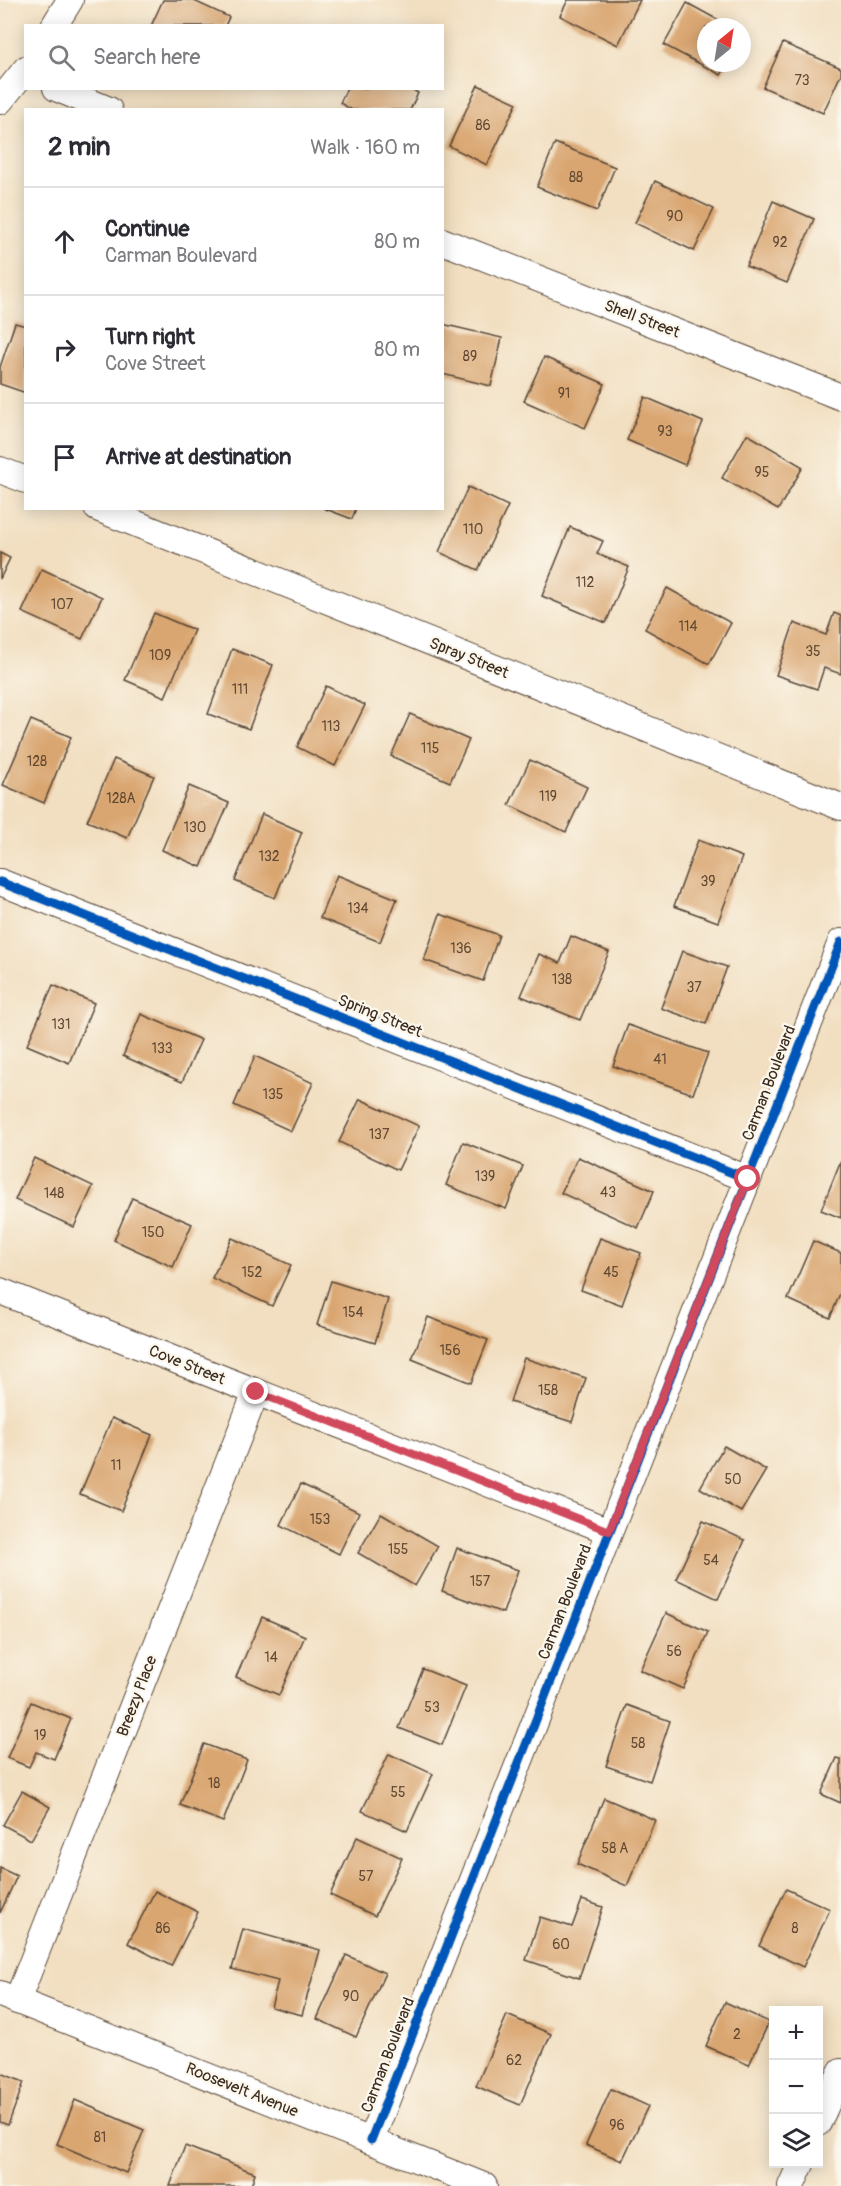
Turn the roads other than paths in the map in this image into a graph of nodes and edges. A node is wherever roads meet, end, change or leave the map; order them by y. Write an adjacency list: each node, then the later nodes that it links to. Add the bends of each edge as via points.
1 (70, 0): 2 (street)
2 (55, 24)
3 (24, 74): 5 (street)
4 (61, 90): 6 (street)
5 (0, 101)
6 (104, 108)
7 (444, 242): 8 (street, Shell Street)
8 (841, 397)
9 (0, 470): 10 (street)
10 (24, 479)
11 (102, 510): 12 (street, Spray Street)
12 (841, 807)
13 (0, 882): 15 (street, Spring Street)
14 (841, 942): 15 (street, Carman Boulevard)
15 (748, 1179): 18 (street, Carman Boulevard)
16 (0, 1291): 17 (street, Cove Street)
17 (256, 1392): 18 (street, Cove Street); 19 (street, Breezy Place)
18 (609, 1531): 22 (street, Carman Boulevard)
19 (9, 1997): 22 (street, Roosevelt Avenue)
20 (841, 2072): 21 (street)
21 (823, 2114)
22 (371, 2140): 24 (street, Roosevelt Avenue)
23 (799, 2168): 25 (street)
24 (484, 2186)
25 (791, 2186)

